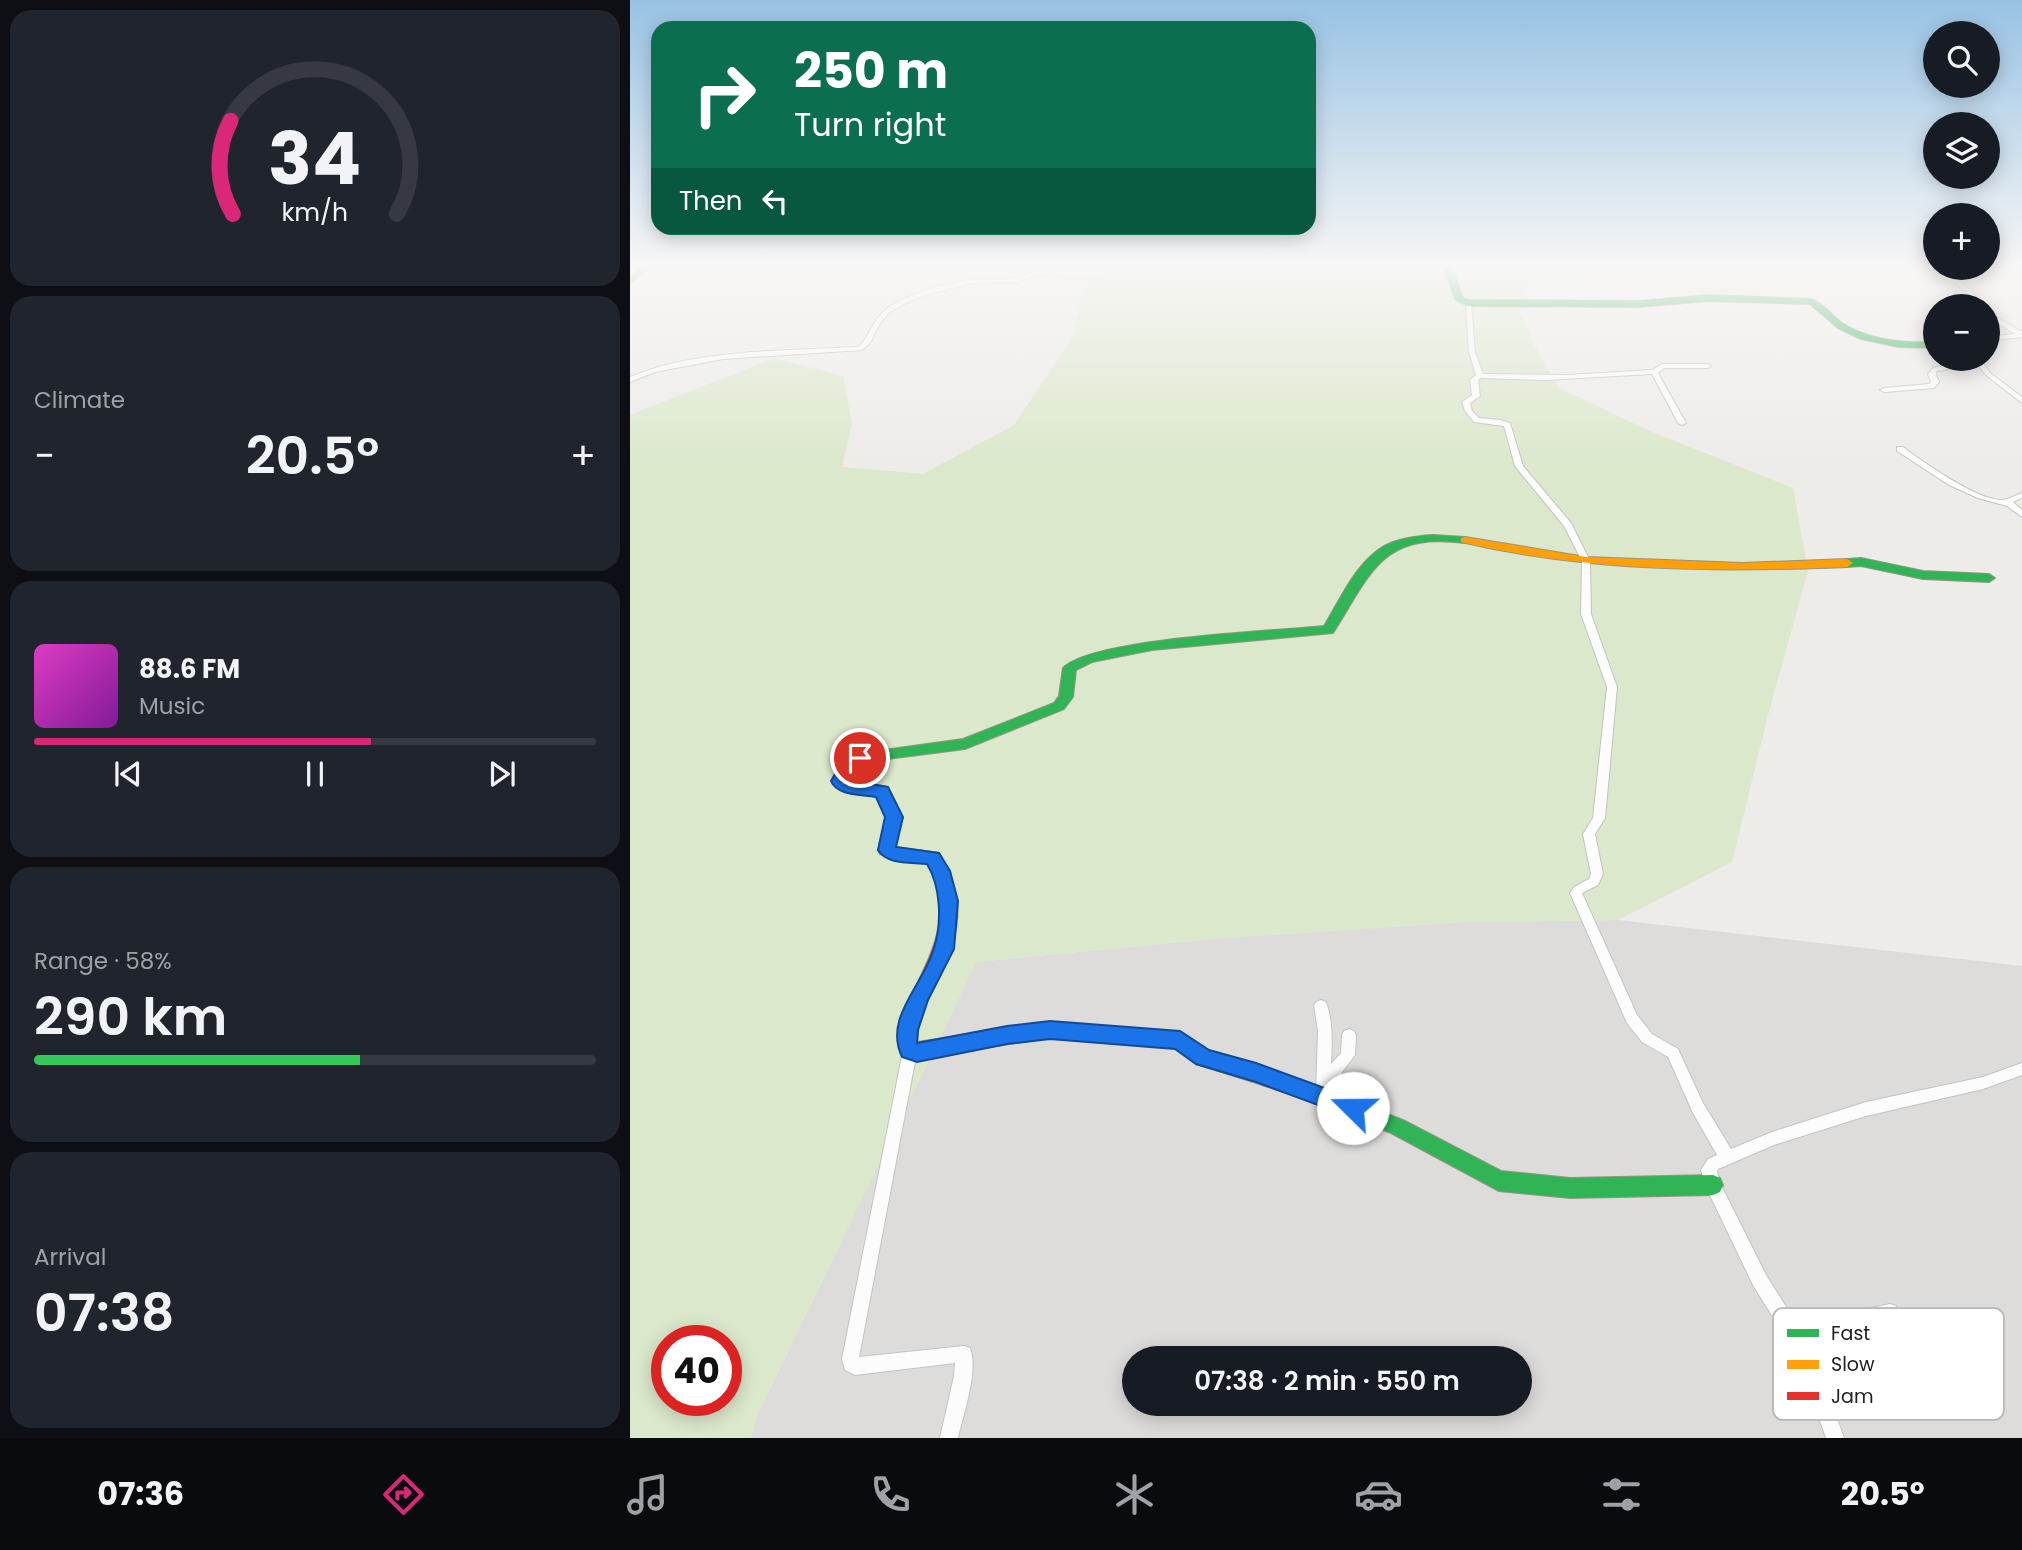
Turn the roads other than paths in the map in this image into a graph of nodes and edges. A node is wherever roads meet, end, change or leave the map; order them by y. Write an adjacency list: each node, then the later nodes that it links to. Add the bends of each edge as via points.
1 (873, 332): 12 (street, via 860,349 723,357 653,370)
2 (1470, 332): 11 (street)
3 (1858, 332): 6 (street, via 1894,346)
4 (2022, 335): 5 (street)
5 (2000, 338)
6 (1923, 345)
7 (1708, 366): 10 (street, via 1662,366)
8 (1934, 371): 13 (street, via 1936,382 1931,386)
9 (1989, 371): 14 (street)
10 (1654, 372): 11 (street, via 1545,378); 15 (street)
11 (1479, 376): 20 (street, via 1474,380 1476,396 1466,402 1470,417 1507,425 1519,466 1568,524)
12 (630, 380)
13 (1884, 390)
14 (2022, 401)
15 (1682, 423)
16 (1900, 449): 18 (street, via 1988,500)
17 (2022, 495): 18 (street)
18 (2008, 504): 19 (street)
19 (2022, 514)
20 (1586, 561): 21 (street, via 1743,567 1861,562 1923,575); 24 (street, via 1460,539 1435,538 1392,546 1381,552 1328,630 1131,649 1078,661 1070,668 1066,697 1059,706 965,744 855,761 839,781 841,785 882,791 894,817 887,850 933,858 949,901 944,949 907,1030); 27 (street, via 1586,614 1612,687 1612,704 1599,818 1589,834 1597,874 1594,882 1576,893 1632,1019 1647,1038 1673,1053)
21 (1990, 578)
22 (1321, 1006): 26 (street)
23 (1349, 1035): 26 (street, via 1348,1055 1335,1069)
24 (910, 1051): 26 (street, via 1050,1030 1180,1040 1210,1060); 31 (street, via 850,1359 855,1366 964,1354)
25 (2022, 1069): 27 (street, via 1983,1083 1866,1109 1772,1139)
26 (1327, 1097): 28 (street, via 1398,1127 1499,1181 1570,1188)
27 (1728, 1159): 28 (street, via 1709,1170)
28 (1713, 1185): 29 (street)
29 (1777, 1308)
30 (1829, 1420): 32 (street)
31 (949, 1438)
32 (1835, 1438)

